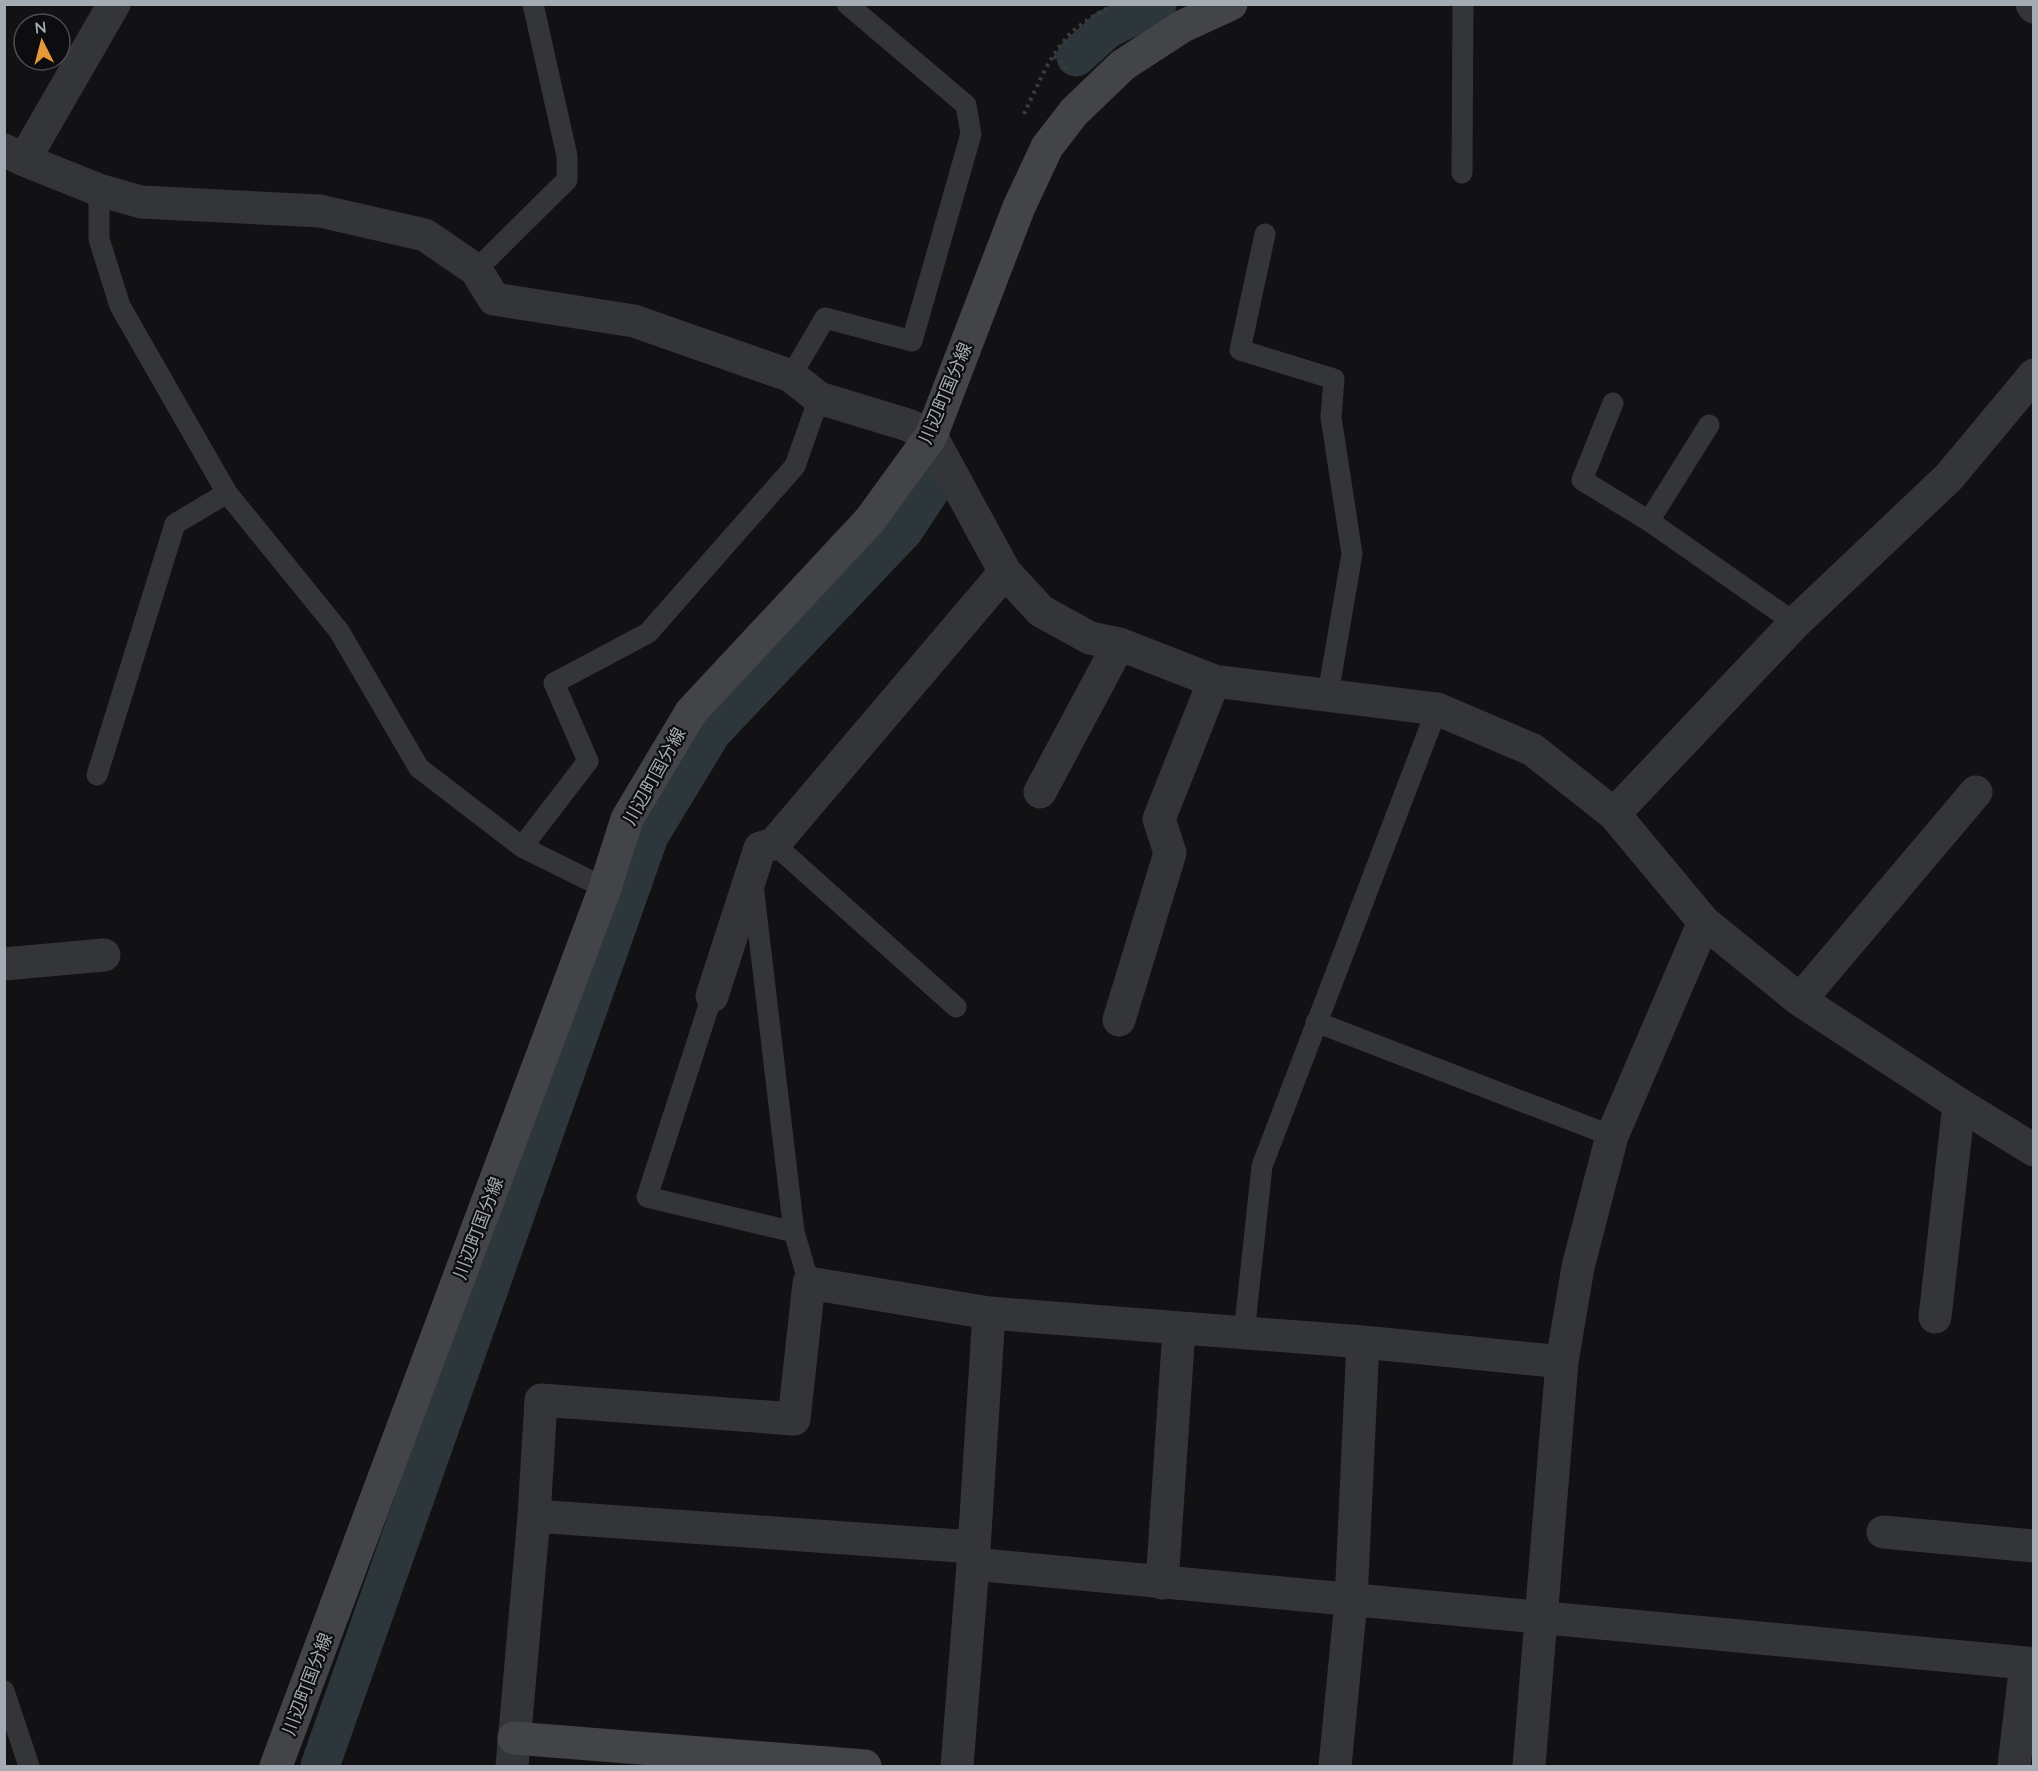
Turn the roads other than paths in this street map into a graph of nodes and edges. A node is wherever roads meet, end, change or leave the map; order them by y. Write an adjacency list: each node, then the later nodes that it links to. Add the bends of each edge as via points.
1 (114, 4): 6 (street)
2 (533, 4): 10 (lane, via 567,156 567,180)
3 (847, 4): 12 (lane, via 966,105 971,134 912,340 825,318)
4 (1231, 4): 16 (street, 川辺町国分線, via 1183,26 1123,65 1074,112 1047,147 1019,207)
5 (1463, 4): 7 (lane)
6 (14, 155): 8 (street)
7 (1462, 173)
8 (99, 190): 10 (street, via 141,202 320,210 425,235); 17 (lane, via 99,239 120,306)
9 (1265, 234): 23 (lane, via 1240,350 1334,380 1331,417 1352,554)
10 (476, 270): 12 (street, via 494,299 633,321)
11 (2034, 375): 20 (street, via 1949,477)
12 (791, 376): 13 (street)
13 (819, 398): 16 (street, via 908,425); 30 (lane, via 795,466 648,633 554,683 588,761)
14 (1613, 403): 18 (lane, via 1582,480)
15 (1709, 425): 18 (lane)
16 (931, 436): 19 (street); 32 (street, 川辺町国分線, via 870,520 691,712 627,819)
17 (227, 493): 25 (lane, via 175,524); 30 (lane, via 339,631 419,768)
18 (1649, 521): 20 (lane)
19 (1005, 572): 21 (street, via 1041,611 1090,638); 29 (street)
20 (1795, 623): 28 (street)
21 (1119, 644): 22 (street); 26 (street)
22 (1214, 681): 23 (street); 39 (street, via 1159,819 1170,853)
23 (1328, 694): 24 (street)
24 (1437, 709): 28 (street, via 1533,750); 40 (lane)
25 (97, 775)
26 (1040, 792)
27 (1976, 792): 37 (street)
28 (1614, 814): 33 (street)
29 (774, 844): 31 (street, via 760,848); 38 (lane)
30 (522, 848): 32 (lane)
31 (752, 873): 36 (street); 44 (lane)
32 (605, 888): 62 (street, 川辺町国分線)
33 (1704, 922): 37 (street); 42 (street)
34 (104, 955): 35 (street)
35 (4, 964)
36 (712, 996): 44 (lane, via 647,1197)
37 (1800, 1000): 41 (street)
38 (956, 1007)
39 (1119, 1020)
40 (1316, 1022): 42 (lane); 49 (lane, via 1262,1166)
41 (1959, 1104): 43 (street); 47 (street)
42 (1612, 1136): 51 (street, via 1578,1267)
43 (2034, 1150)
44 (794, 1232): 45 (lane)
45 (809, 1283): 46 (street); 52 (street, via 794,1419 541,1400)
46 (989, 1313): 48 (street); 55 (street)
47 (1935, 1317)
48 (1179, 1329): 49 (street); 56 (street)
49 (1244, 1334): 50 (street)
50 (1363, 1342): 51 (street); 57 (street)
51 (1562, 1362): 58 (street)
52 (534, 1516): 55 (street); 60 (street)
53 (1883, 1532): 54 (street)
54 (2034, 1546)
55 (973, 1555): 56 (street); 64 (street)
56 (1162, 1582): 57 (street)
57 (1351, 1601): 58 (street); 65 (street)
58 (1542, 1619): 66 (street); 67 (street, via 2026,1663)
59 (4, 1691): 61 (lane)
60 (513, 1752): 63 (street)
61 (28, 1767)
62 (276, 1767)
63 (865, 1767)
64 (957, 1767)
65 (1335, 1767)
66 (1529, 1767)
67 (2014, 1767)

